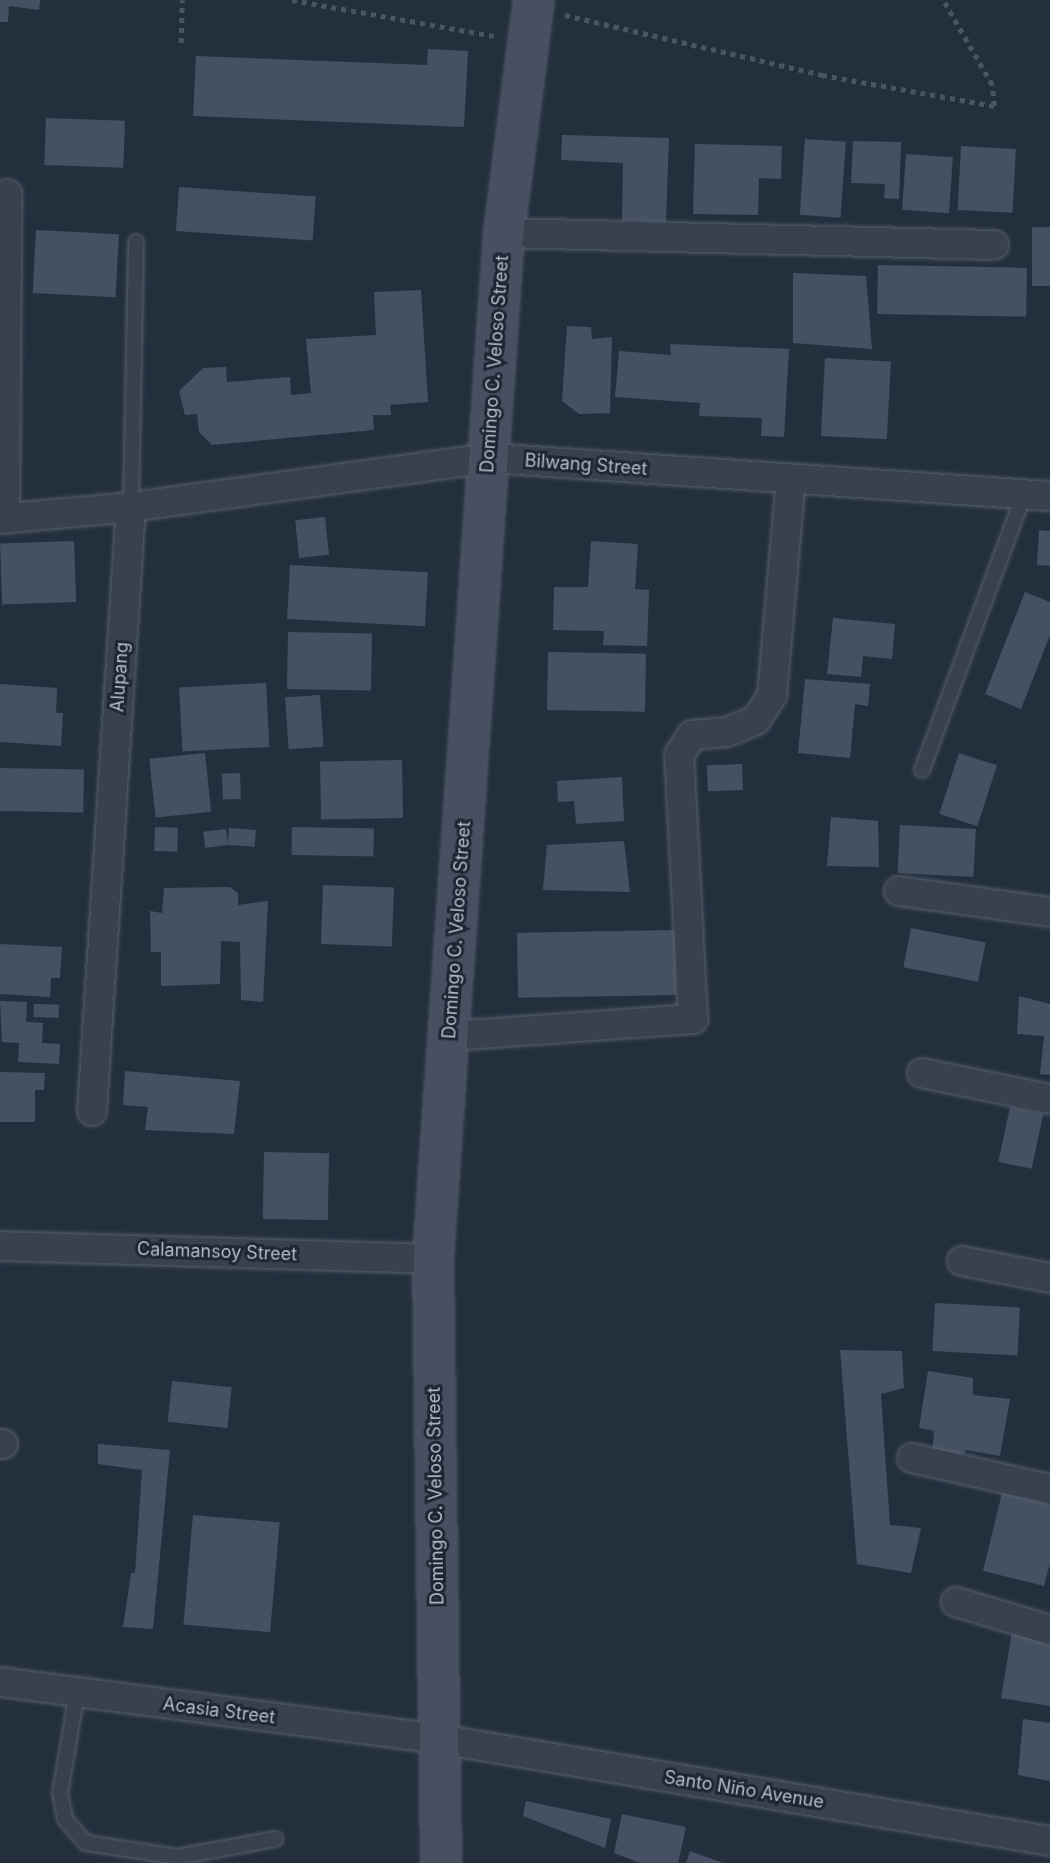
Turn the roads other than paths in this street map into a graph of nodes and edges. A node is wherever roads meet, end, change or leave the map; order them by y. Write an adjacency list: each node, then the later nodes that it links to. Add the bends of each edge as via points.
1 (533, 17): 3 (main road, Domingo C. Veloso Street)
2 (7, 194): 10 (street)
3 (504, 233): 5 (street); 6 (main road, Domingo C. Veloso Street)
4 (136, 242): 9 (lane, Alupang)
5 (994, 246)
6 (489, 458): 7 (street, Bilwang Street); 9 (street, Bilwang Street); 14 (main road, Domingo C. Veloso Street)
7 (791, 479): 8 (street, Bilwang Street); 14 (street, via 772,695 756,720 727,732 692,735 679,755 693,1019)
8 (1037, 495): 11 (lane)
9 (131, 508): 10 (street, Bilwang Street); 17 (street, Alupang)
10 (2, 519)
11 (922, 770)
12 (899, 891): 13 (street)
13 (1050, 912)
14 (450, 1036): 19 (main road, Domingo C. Veloso Street)
15 (922, 1073): 16 (street)
16 (1050, 1100)
17 (92, 1111)
18 (0, 1246): 19 (street, Calamansoy Street)
19 (433, 1259): 28 (main road, Domingo C. Veloso Street)
20 (962, 1261): 21 (street)
21 (1050, 1278)
22 (912, 1458): 23 (street)
23 (1050, 1489)
24 (956, 1602): 25 (street)
25 (1050, 1630)
26 (0, 1682): 27 (street, Acasia Street)
27 (77, 1693): 28 (street, Acasia Street); 29 (lane, via 60,1793 65,1819 86,1843 177,1857)
28 (439, 1739): 30 (street, Santo Niño Avenue); 31 (main road, Domingo C. Veloso Street)
29 (275, 1839)
30 (1050, 1841)
31 (442, 1863)

